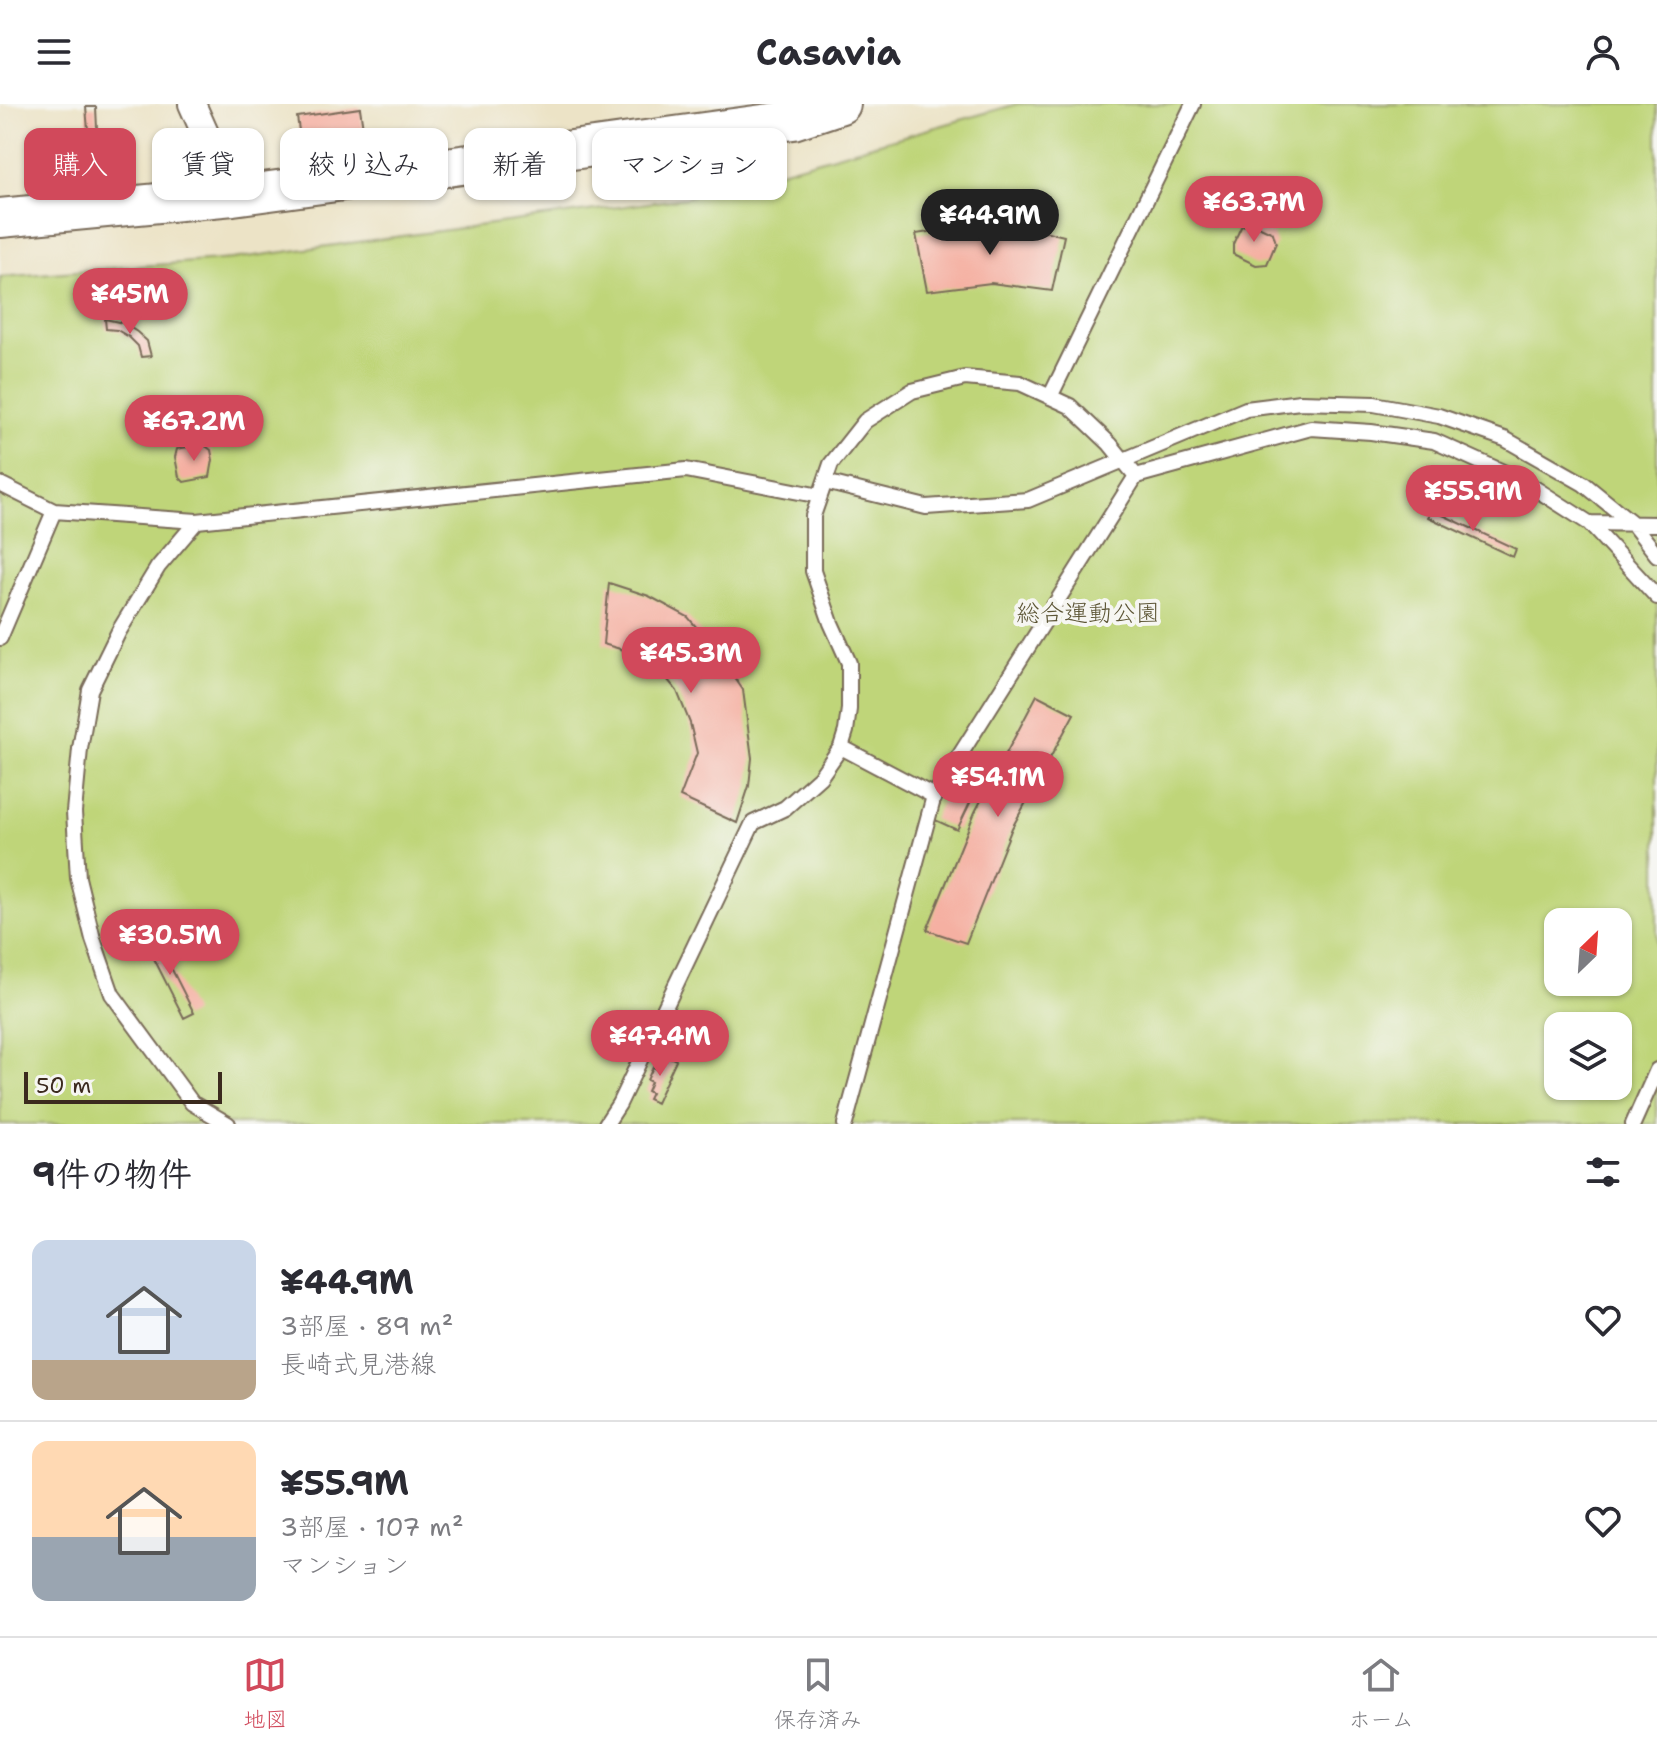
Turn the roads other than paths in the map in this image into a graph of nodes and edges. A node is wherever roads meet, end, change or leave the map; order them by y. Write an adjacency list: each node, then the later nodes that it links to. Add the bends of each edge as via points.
1 (192, 104): 4 (street)
2 (841, 104): 5 (main road, via 793,120)
3 (1193, 104): 8 (lane)
4 (203, 128)
5 (264, 192)
6 (191, 200): 7 (main road)
7 (0, 218)
8 (1050, 397): 9 (lane, via 1070,406); 12 (lane, via 1020,383 965,378 912,391 865,421 831,464)
9 (1124, 460): 10 (lane); 12 (lane, via 1028,500 926,507); 16 (lane, via 1246,409 1300,402 1374,404 1439,416 1505,439 1584,484)
10 (1136, 476): 15 (lane, via 1311,428 1371,432 1434,441 1525,482); 22 (lane)
11 (0, 484): 13 (lane)
12 (823, 489): 14 (lane, via 686,470); 21 (lane, via 813,516 813,571 849,663 849,709)
13 (54, 511): 14 (lane); 20 (lane)
14 (197, 521): 24 (lane, via 158,567 90,690 74,812 78,878 112,994 192,1103)
15 (1589, 523): 16 (lane); 19 (lane)
16 (1632, 523): 17 (lane); 18 (lane)
17 (1657, 524)
18 (1657, 555)
19 (1657, 597)
20 (0, 638)
21 (841, 747): 22 (lane); 25 (lane, via 820,777 785,808 753,823)
22 (934, 796): 26 (lane)
23 (1657, 1070): 27 (lane)
24 (228, 1124)
25 (606, 1124)
26 (845, 1124)
27 (1633, 1124)

